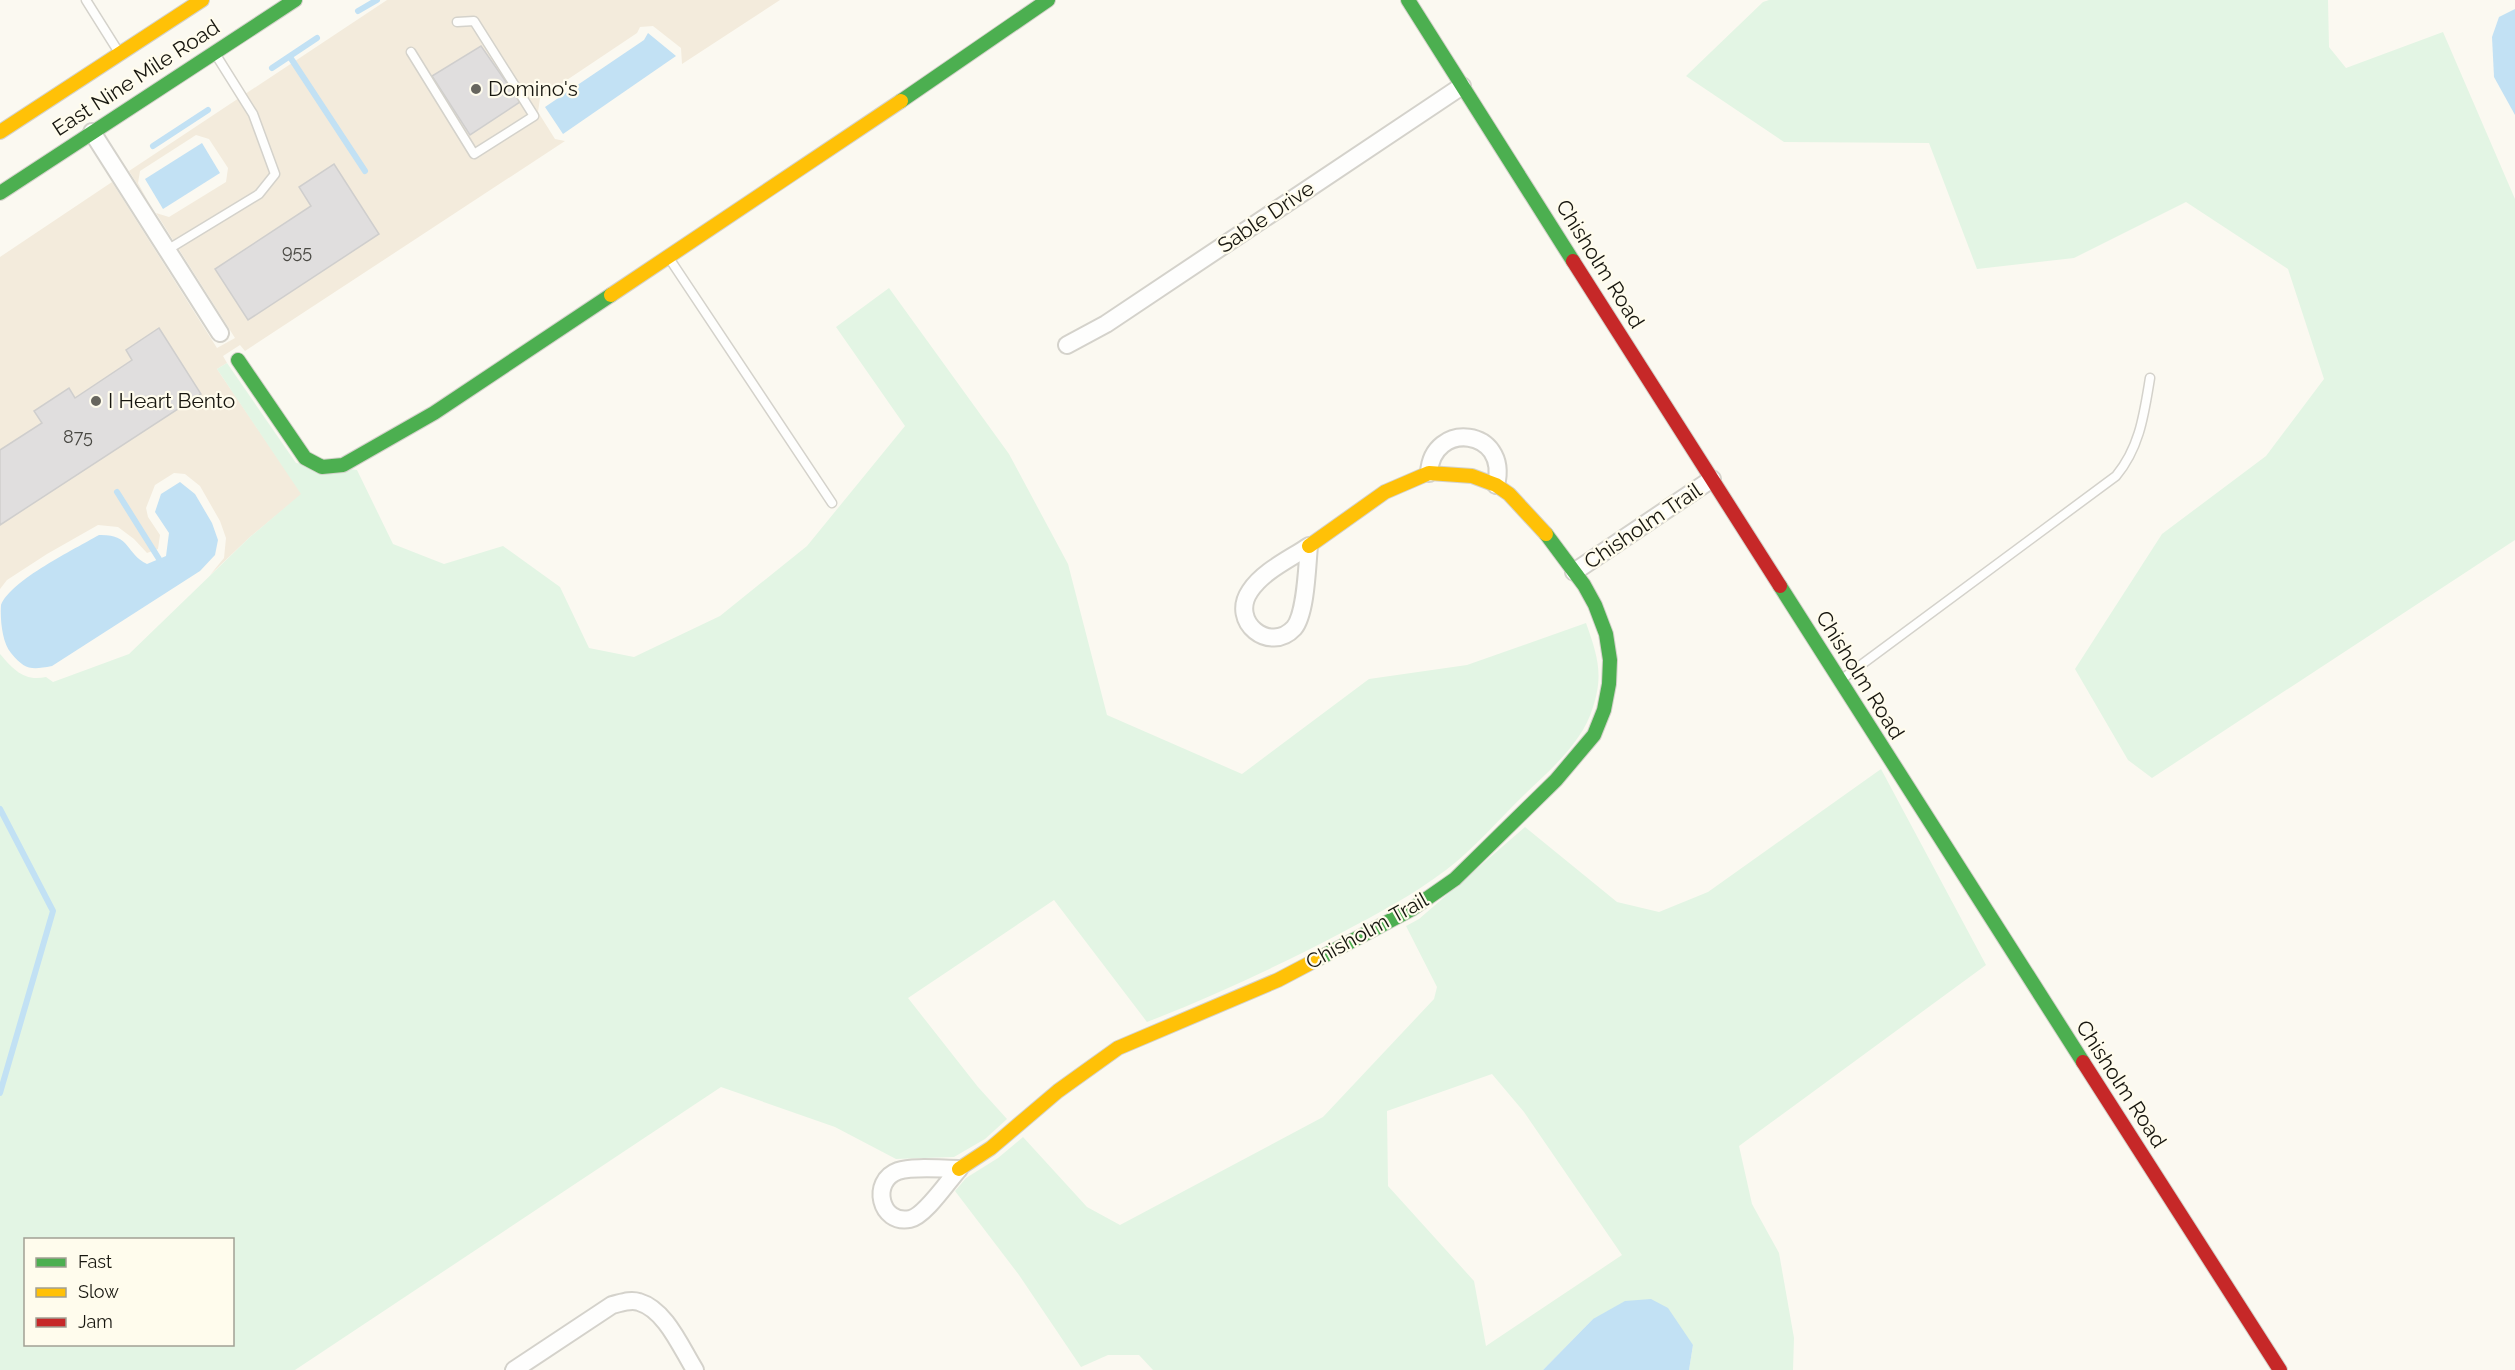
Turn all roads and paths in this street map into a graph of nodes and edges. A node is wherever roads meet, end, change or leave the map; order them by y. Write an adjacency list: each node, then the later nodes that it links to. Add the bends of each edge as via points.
1 (86, 0): 9 (lane)
2 (202, 0): 9 (street, East Nine Mile Road)
3 (295, 0): 7 (street, East Nine Mile Road)
4 (1048, 0): 15 (street)
5 (1408, 0): 10 (street, Chisholm Road)
6 (457, 22): 8 (lane, via 474,21 534,116 474,154)
7 (214, 52): 12 (street, East Nine Mile Road); 14 (lane, via 253,114 275,174 259,194)
8 (411, 52)
9 (120, 54): 11 (street, East Nine Mile Road)
10 (1462, 86): 17 (street, Sable Drive, via 1106,324); 21 (street, Chisholm Road)
11 (0, 132)
12 (92, 132): 13 (street, East Nine Mile Road); 14 (street)
13 (0, 193)
14 (167, 250): 16 (street)
15 (669, 257): 18 (street, via 434,414 343,465 321,467 305,458); 23 (lane)
16 (220, 333)
17 (1067, 345)
18 (238, 360)
19 (2150, 378): 26 (lane, via 2141,428 2129,461 2116,476)
20 (1430, 473): 22 (street, Chisholm Trail, via 1472,476); 22 (street, via 1433,457 1441,446 1466,437 1490,448 1497,460); 24 (street, Chisholm Trail, via 1385,492)
21 (1712, 479): 25 (street, Chisholm Trail); 26 (street, Chisholm Road)
22 (1496, 484): 25 (street, Chisholm Trail, via 1537,523)
23 (832, 503)
24 (1309, 546): 24 (street, Chisholm Trail, via 1268,573 1251,590 1244,603 1244,615 1258,633 1271,638 1283,635 1300,618)
25 (1574, 572): 27 (street, Chisholm Trail, via 1595,605 1606,634 1610,660 1604,710 1594,735 1556,780 1455,879 1412,909 1278,980 1118,1048)
26 (1839, 681): 30 (street, Chisholm Road)
27 (959, 1169)
28 (514, 1370): 29 (street, via 612,1305 628,1300 658,1313)
29 (694, 1370)
30 (2280, 1370)

